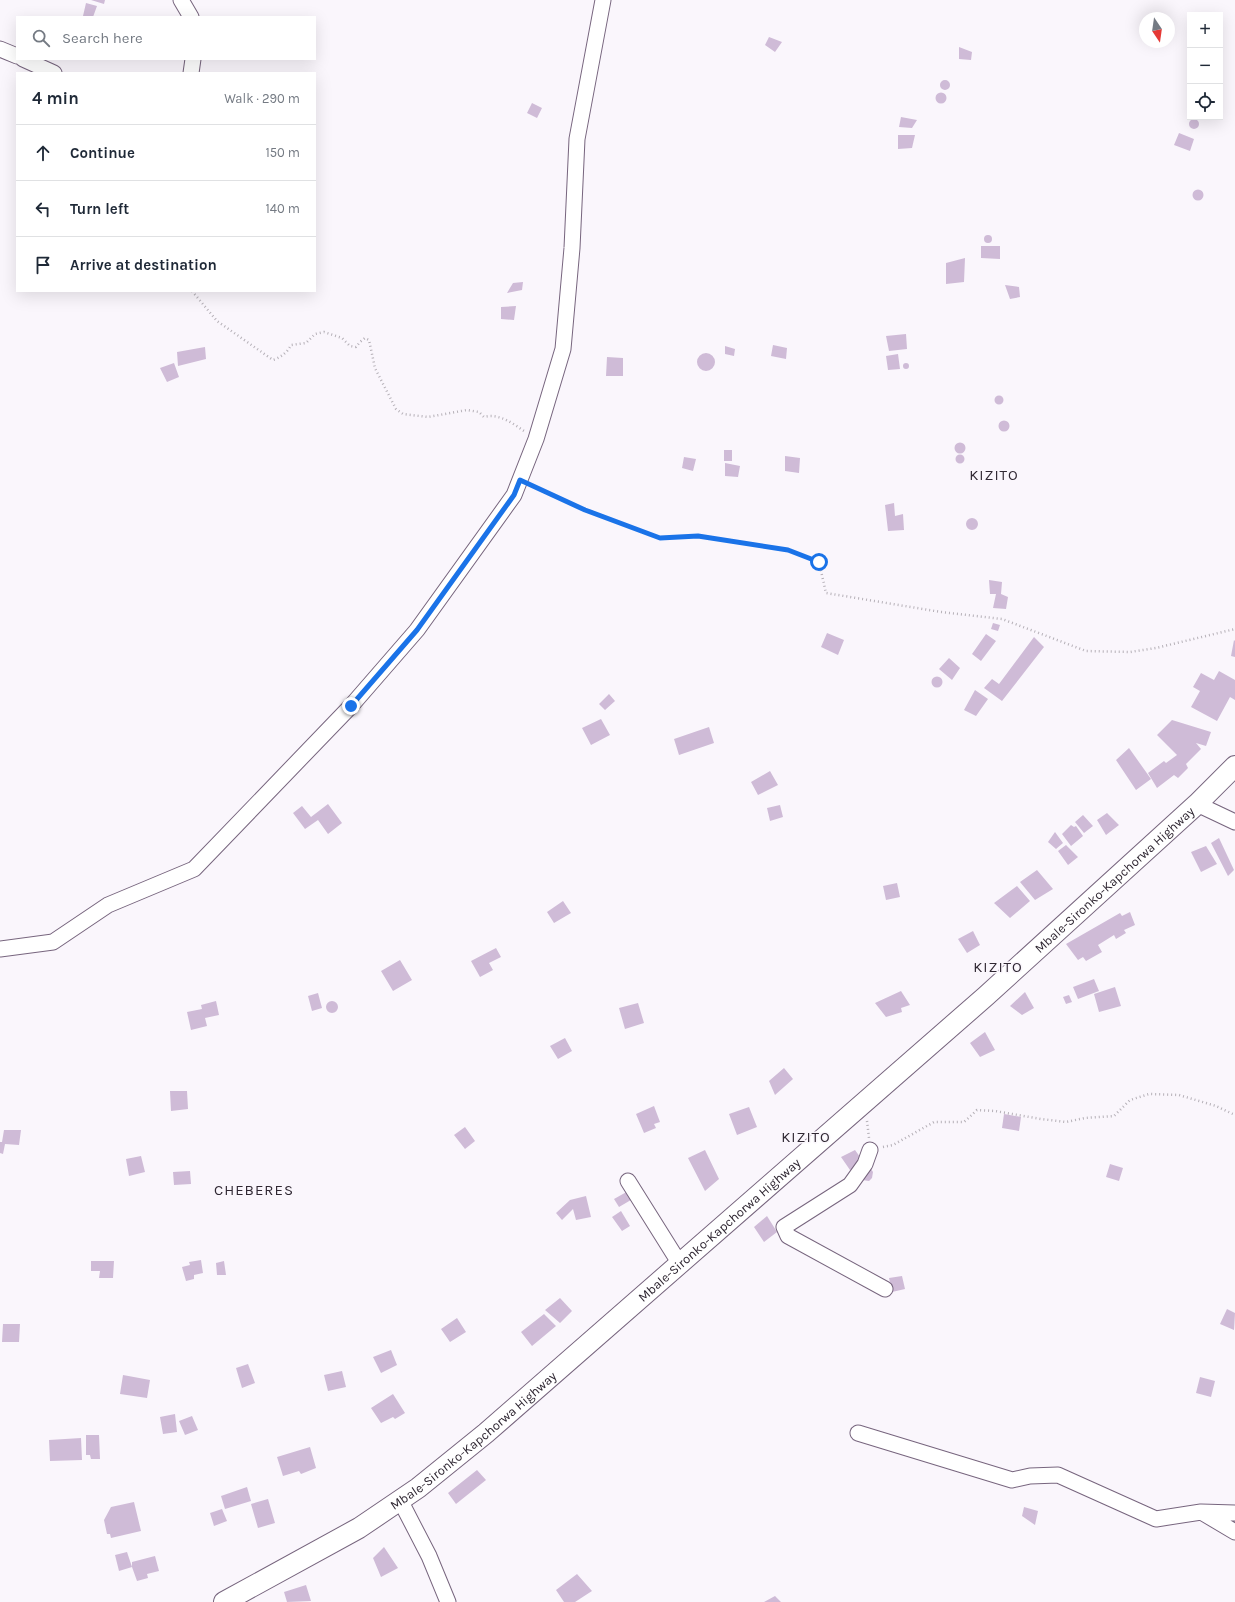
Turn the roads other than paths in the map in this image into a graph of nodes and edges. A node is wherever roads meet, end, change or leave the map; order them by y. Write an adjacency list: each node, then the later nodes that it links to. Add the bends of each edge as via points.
1 (181, 0): 3 (street)
2 (604, 0): 13 (street, via 577,139 572,248 563,349 536,440 514,495 417,630 351,706 194,869 108,905 54,942)
3 (190, 16)
4 (0, 49): 5 (street)
5 (16, 56)
6 (25, 60): 8 (street)
7 (193, 60): 9 (street)
8 (52, 72)
9 (191, 72)
10 (1235, 766): 11 (main road, Mbale-Sironko-Kapchorwa Highway)
11 (1197, 804): 12 (street); 16 (main road, Mbale-Sironko-Kapchorwa Highway, via 986,996)
12 (1235, 822)
13 (0, 949)
14 (870, 1150): 17 (street, via 865,1164 850,1185 784,1227 788,1236)
15 (628, 1181): 16 (street)
16 (680, 1264): 19 (main road, Mbale-Sironko-Kapchorwa Highway, via 486,1433)
17 (885, 1289)
18 (858, 1433): 20 (street, via 1012,1480 1030,1476 1058,1475 1156,1518)
19 (400, 1500): 23 (main road, Mbale-Sironko-Kapchorwa Highway, via 359,1528); 24 (street, via 429,1556)
20 (1201, 1512): 21 (street); 22 (street)
21 (1235, 1513)
22 (1235, 1532)
23 (224, 1602)
24 (448, 1602)

